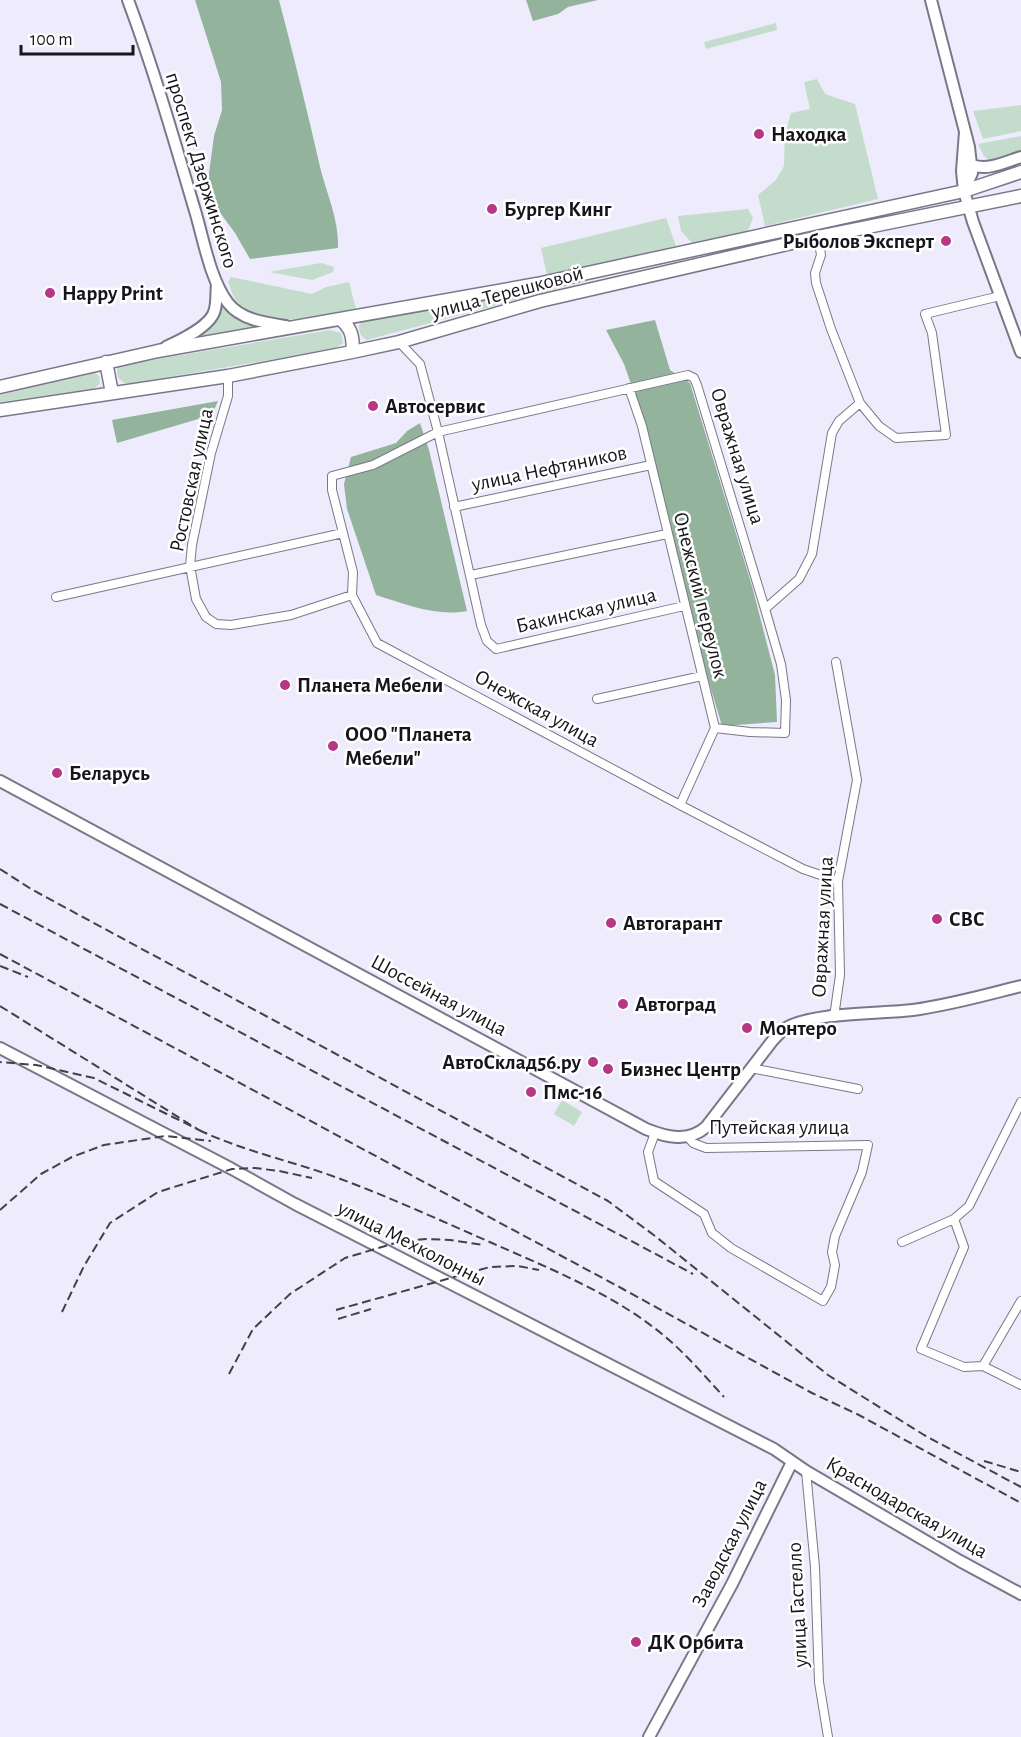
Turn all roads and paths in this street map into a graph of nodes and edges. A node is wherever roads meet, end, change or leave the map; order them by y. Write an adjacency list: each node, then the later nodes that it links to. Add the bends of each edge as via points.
1 (128, 0): 11 (street, проспект Дзержинского)
2 (931, 0): 3 (street)
3 (965, 132): 5 (street); 7 (street)
4 (1021, 157): 5 (street, via 988,167)
5 (972, 165): 7 (street)
6 (1021, 172): 7 (main road, улица Терешковой)
7 (964, 191): 9 (street); 13 (main road, улица Терешковой, via 537,284)
8 (1021, 196): 9 (main road, улица Терешковой)
9 (968, 206): 10 (main road, улица Терешковой); 12 (street)
10 (818, 237): 15 (main road, улица Терешковой, via 540,301); 24 (street, via 821,255 816,284)
11 (217, 284): 14 (street, via 229,305 243,314 260,322); 16 (street, via 215,312 203,326)
12 (1000, 296): 18 (street); 24 (street, via 925,314 932,333 946,435 896,438 879,426)
13 (341, 320): 14 (main road, улица Терешковой); 17 (main road, via 352,334)
14 (292, 327): 16 (main road, улица Терешковой)
15 (399, 342): 17 (main road, улица Терешковой); 26 (street, via 420,364)
16 (158, 351): 19 (main road, улица Терешковой)
17 (352, 352): 20 (main road, улица Терешковой)
18 (1021, 352)
19 (105, 362): 21 (main road, улица Терешковой); 23 (main road)
20 (228, 376): 23 (main road, улица Терешковой); 31 (street, Ростовская улица, via 228,396 211,453)
21 (0, 387)
22 (629, 388): 26 (street); 27 (street, Онежский переулок); 36 (street, Овражная улица, via 688,375 694,378)
23 (112, 393): 25 (main road, улица Терешковой)
24 (860, 403): 36 (street, via 839,421 832,433 812,554 799,579)
25 (0, 410)
26 (438, 432): 28 (street); 29 (street, Онежская улица, via 373,465 333,476 332,490)
27 (651, 465): 28 (street, улица Нефтяников); 30 (street, Онежский переулок)
28 (454, 507): 32 (street)
29 (343, 533): 31 (street); 33 (street, Онежская улица, via 353,572)
30 (667, 534): 32 (street); 35 (street, Онежский переулок)
31 (190, 566): 33 (street, Ростовская улица, via 196,599 216,624 291,615); 34 (street)
32 (471, 575): 35 (street, Бакинская улица, via 481,625 496,649)
33 (352, 595): 42 (street, Онежская улица, via 377,643)
34 (56, 597)
35 (684, 606): 38 (street, Онежский переулок)
36 (765, 609): 40 (street, Овражная улица, via 781,664 785,733)
37 (836, 662): 43 (street, Овражная улица, via 857,780)
38 (702, 676): 39 (street); 40 (street, Онежский переулок)
39 (597, 699)
40 (715, 728): 42 (street)
41 (0, 781): 50 (street, Шоссейная улица)
42 (680, 805): 43 (street, Онежская улица, via 803,869)
43 (838, 881): 45 (street, Овражная улица, via 840,975)
44 (1021, 986): 45 (street, via 951,1004)
45 (834, 1017): 47 (street, via 784,1028)
46 (0, 1048): 57 (street, улица Мехколонны, via 774,1449)
47 (751, 1068): 48 (street); 51 (street, via 706,1127)
48 (858, 1089)
49 (1021, 1102): 52 (street, via 969,1206)
50 (655, 1133): 51 (street, Шоссейная улица); 51 (street, Путейская улица, via 648,1152 654,1181 704,1214 712,1233 731,1248 823,1300 831,1287 835,1236 862,1172 868,1145 706,1148)
51 (688, 1137)
52 (954, 1219): 53 (street); 55 (street, via 964,1247 921,1349 964,1367)
53 (902, 1242)
54 (1021, 1301): 55 (street)
55 (983, 1366): 56 (street)
56 (1021, 1385)
57 (792, 1462): 58 (street, улица Мехколонны); 60 (street, Заводская улица, via 732,1584)
58 (806, 1471): 59 (street, Краснодарская улица); 61 (street, улица Гастелло, via 815,1567 819,1682)
59 (1021, 1594)
60 (649, 1737)
61 (828, 1737)

